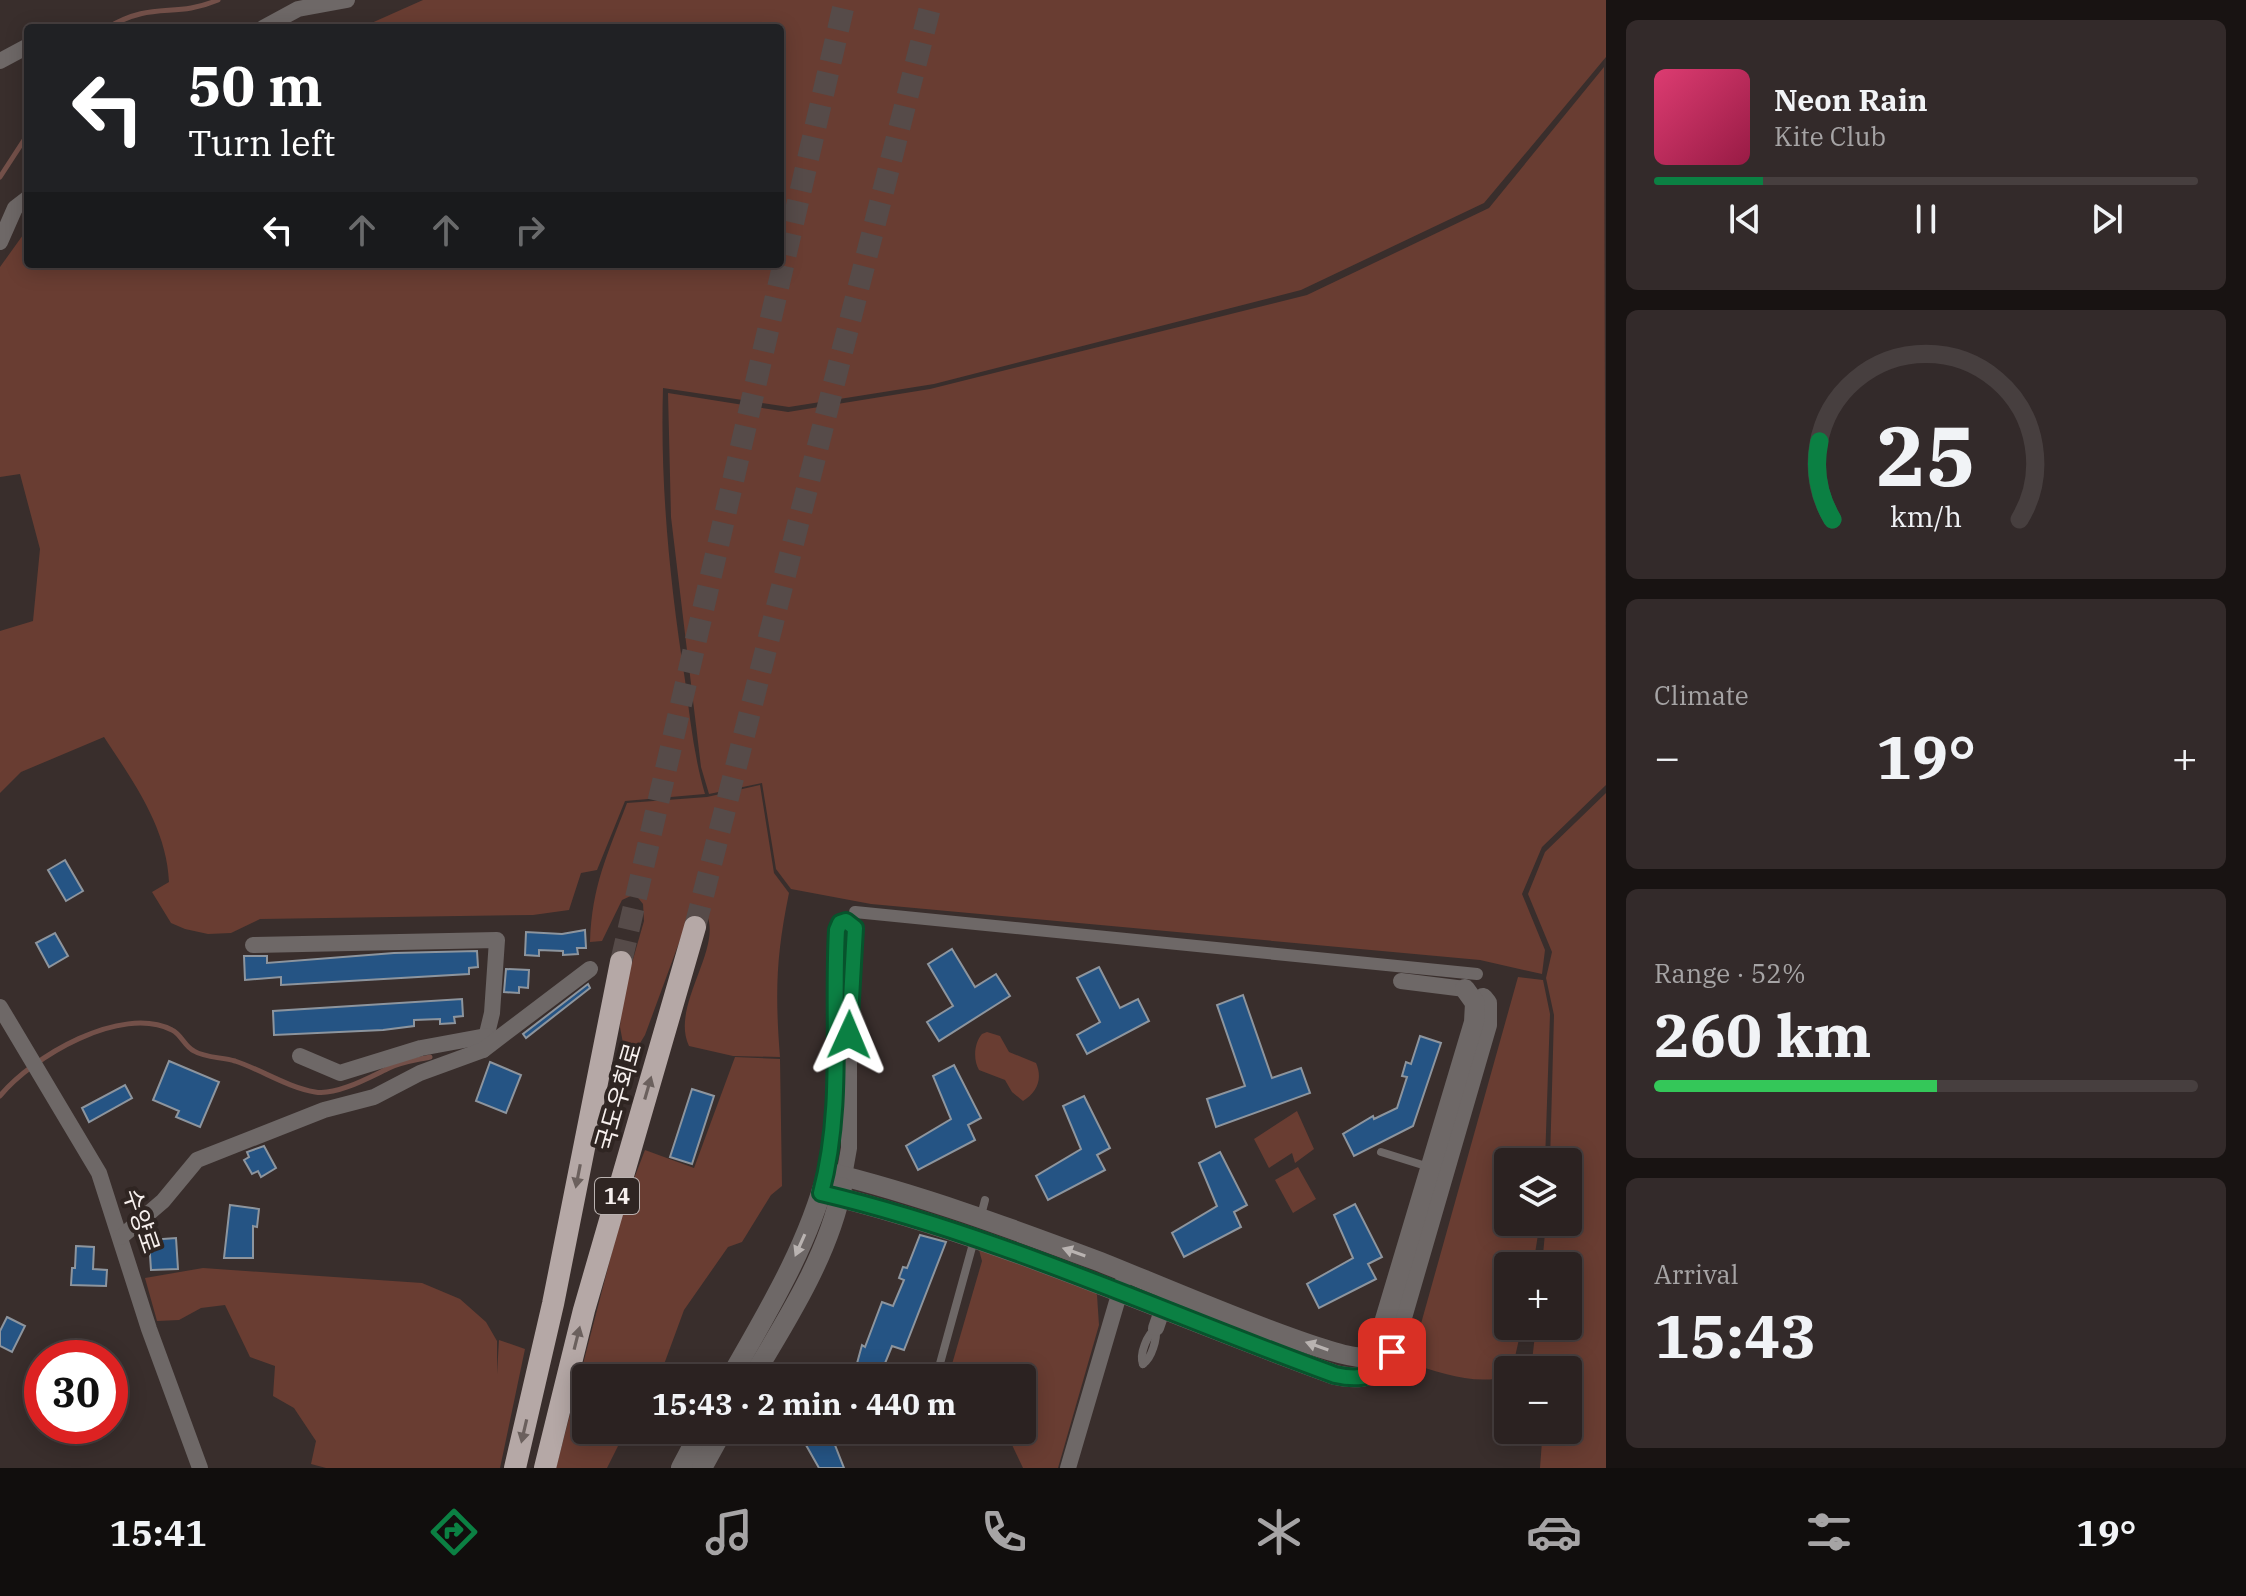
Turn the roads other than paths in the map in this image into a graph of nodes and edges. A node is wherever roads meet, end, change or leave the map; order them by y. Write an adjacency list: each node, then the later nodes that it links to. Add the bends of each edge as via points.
1 (347, 0): 2 (street, via 298,9)
2 (270, 24)
3 (24, 48): 4 (street)
4 (0, 61)
5 (24, 201): 6 (street, via 15,208)
6 (0, 242)
7 (855, 912): 13 (street)
8 (695, 927): 35 (highway, 국도우회로 / 14, one-way to 8, via 584,1310)
9 (253, 945): 15 (street, via 497,940 492,1013)
10 (621, 962): 34 (highway, 국도우회로 / 14, one-way to 34)
11 (590, 969): 15 (street)
12 (1401, 981): 13 (street)
13 (1471, 981): 18 (street, via 1487,1003 1487,1025)
14 (0, 1007): 24 (street, 수양로, via 99,1173)
15 (484, 1043): 16 (street, via 421,1048 340,1073); 24 (street, via 374,1097 324,1110 197,1160 163,1201)
16 (300, 1056)
17 (1381, 1152): 18 (lane)
18 (1437, 1169): 26 (street, via 1392,1352 1383,1369 1369,1376 1335,1375)
19 (835, 1174): 19 (street, via 849,1148 849,992 855,928 846,921 837,930 833,993); 20 (street); 22 (street)
20 (830, 1195): 21 (street); 23 (street); 28 (street, one-way to 28)
21 (876, 1206): 22 (street); 23 (street, via 843,1216)
22 (980, 1219): 25 (street); 30 (lane)
23 (826, 1236): 29 (street)
24 (121, 1237): 33 (street, 수양로)
25 (1123, 1281): 26 (street); 38 (street)
26 (1166, 1298): 27 (street)
27 (1156, 1328)
28 (738, 1364)
29 (761, 1364)
30 (940, 1364)
31 (694, 1444): 36 (street)
32 (715, 1444): 37 (street)
33 (200, 1468)
34 (515, 1468)
35 (545, 1468)
36 (681, 1468)
37 (702, 1468)
38 (1068, 1468)

